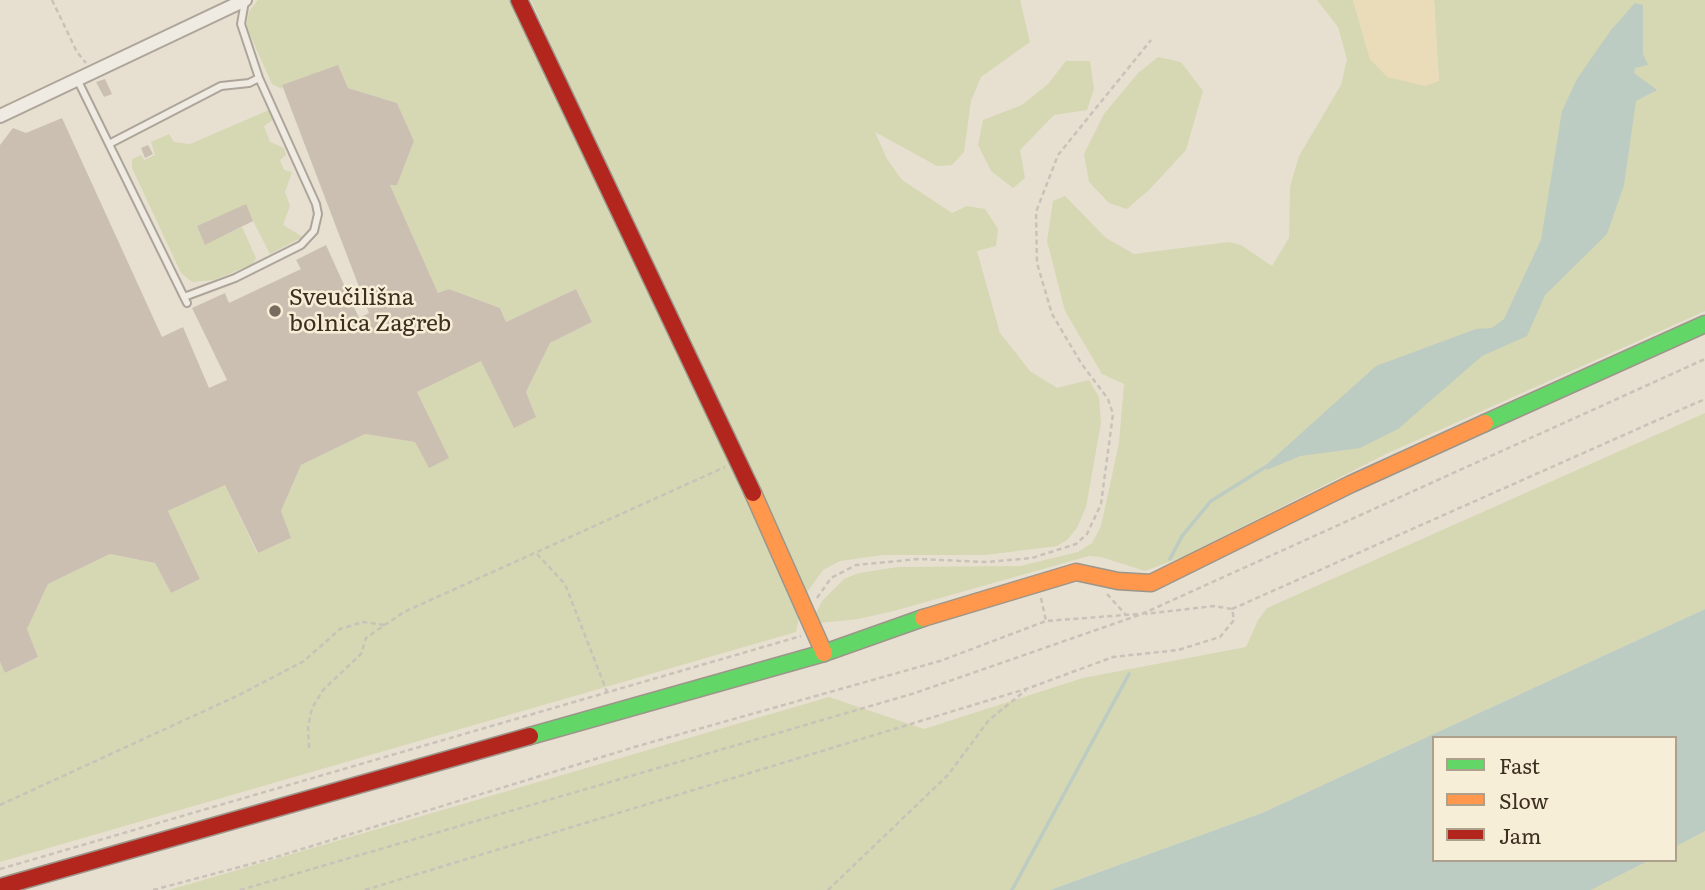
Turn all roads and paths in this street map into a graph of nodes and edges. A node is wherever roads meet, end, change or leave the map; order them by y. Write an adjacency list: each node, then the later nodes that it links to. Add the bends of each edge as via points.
1 (52, 0): 5 (path, via 77,52)
2 (245, 0): 5 (street); 6 (lane, via 241,24)
3 (519, 0): 13 (street)
4 (1151, 40): 17 (path, via 1058,155 1036,212 1037,263 1052,314 1108,399 1113,414 1101,504 1087,534 1076,544 1032,558 856,565 831,578)
5 (97, 71): 7 (street)
6 (259, 78): 9 (lane, via 221,86); 9 (lane, via 316,204 314,231 285,255 186,300)
7 (78, 80): 8 (street); 9 (lane)
8 (0, 116)
9 (109, 144)
10 (1705, 324): 15 (street, via 1351,484 1151,583 1076,572)
11 (1705, 359): 18 (path)
12 (1705, 399): 16 (path)
13 (737, 461): 14 (path); 17 (street)
14 (537, 554): 20 (path); 24 (path, via 565,584)
15 (1043, 581): 19 (path); 22 (street)
16 (1232, 609): 18 (path, via 1214,606); 23 (path, via 1234,620 1220,637 1178,650 1113,657)
17 (807, 612): 22 (street)
18 (1142, 614): 19 (path); 30 (path, via 915,693)
19 (1046, 621): 29 (path, via 940,661)
20 (384, 625): 25 (path, via 366,638 361,654 323,690 312,708); 26 (path, via 363,622 340,629 304,661 239,695)
21 (805, 635): 24 (path)
22 (824, 653): 28 (street)
23 (1029, 688): 31 (path); 32 (path, via 989,720 948,775)
24 (607, 692): 27 (path)
25 (309, 748)
26 (0, 805)
27 (0, 869)
28 (0, 887)
29 (153, 890)
30 (240, 890)
31 (365, 890)
32 (828, 890)

